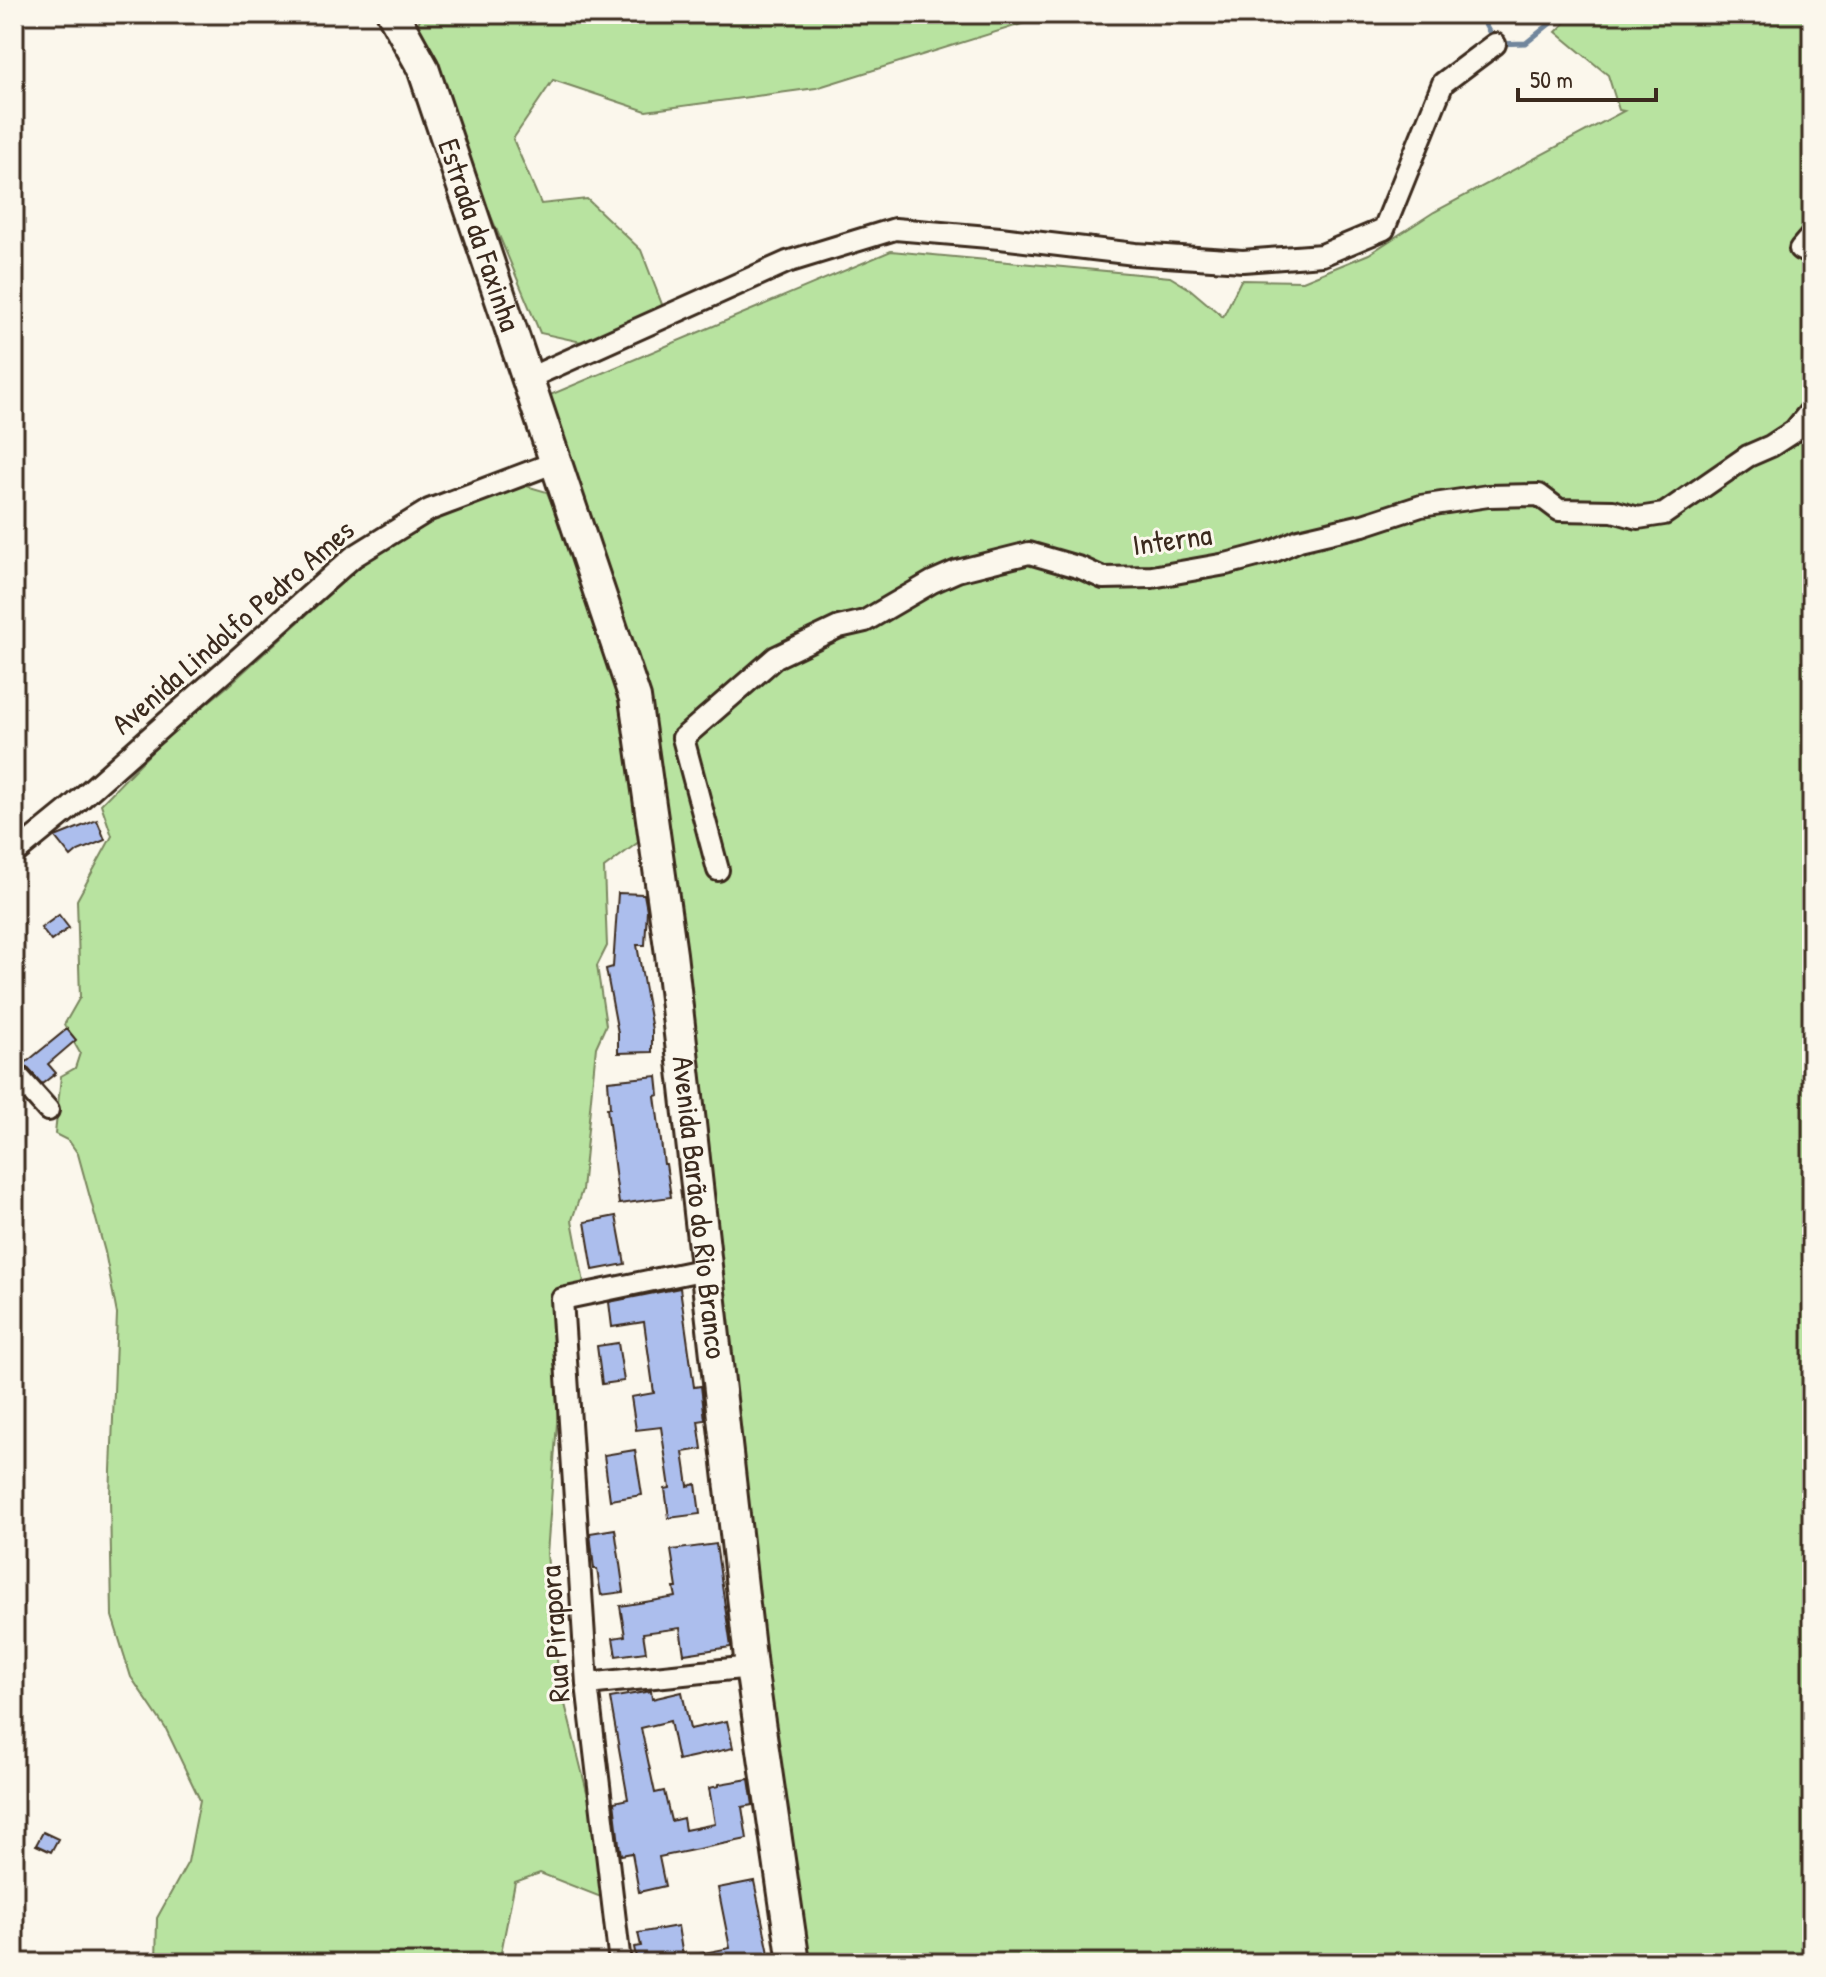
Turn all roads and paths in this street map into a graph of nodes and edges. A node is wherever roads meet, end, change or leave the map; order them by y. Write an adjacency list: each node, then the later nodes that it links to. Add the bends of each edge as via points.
1 (393, 14): 5 (street, Estrada da Faxinha, via 423,68)
2 (1495, 44): 5 (street, via 1443,83 1384,229 1322,255 1243,261 895,229 787,262)
3 (1812, 235): 4 (street, via 1800,249)
4 (1812, 255)
5 (529, 378): 7 (street, Estrada da Faxinha)
6 (1812, 409): 9 (street, Interna, via 1783,439 1748,456 1664,514 1638,518 1613,511 1559,510 1539,495 1488,496 1421,506 1257,556 1152,577 1103,578 1029,553 957,571 865,621 839,627 776,657 683,738)
7 (556, 462): 8 (street, Avenida Lindolfo Pedro Ames, via 429,510 353,557 68,810); 12 (street, Avenida Barão do Rio Branco, via 635,698 664,895)
8 (15, 850)
9 (718, 870)
10 (14, 1072): 11 (street)
11 (48, 1110)
12 (706, 1269): 13 (street, Avenida Barão do Rio Branco); 14 (street, Rua Pirapora, via 562,1299)
13 (751, 1667): 14 (street); 16 (street, Avenida Barão do Rio Branco)
14 (587, 1684): 15 (street, Rua Pirapora)
15 (620, 1963)
16 (794, 1963)

